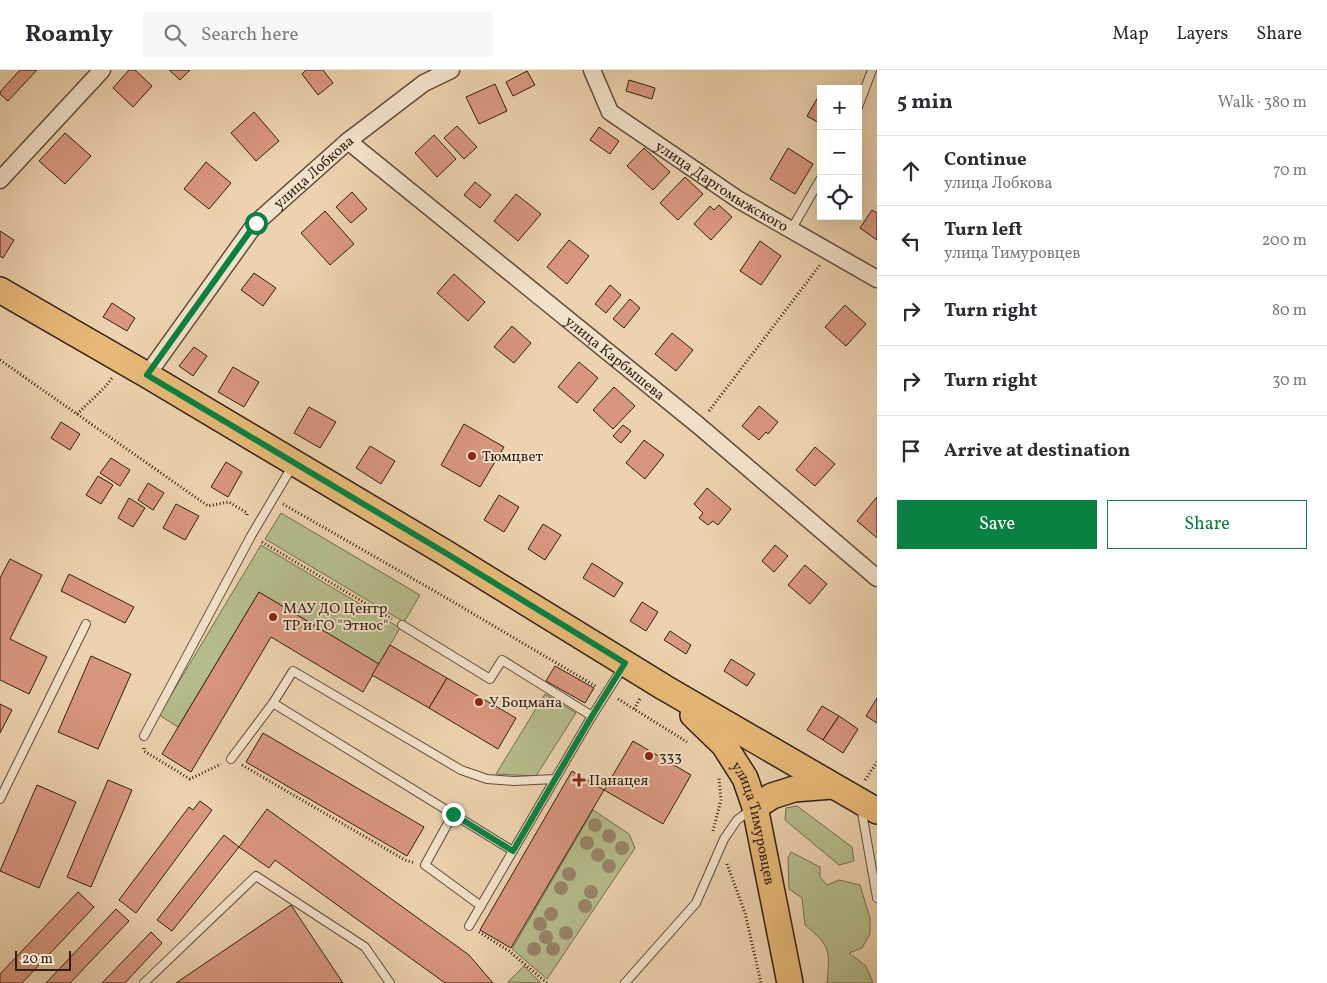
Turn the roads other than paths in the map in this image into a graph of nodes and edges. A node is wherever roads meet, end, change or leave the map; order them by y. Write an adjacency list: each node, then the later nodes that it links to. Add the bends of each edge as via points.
1 (102, 70): 7 (street)
2 (451, 70): 6 (street, улица Лобкова, via 424,82)
3 (592, 70): 9 (street, улица Даргомыжского, via 610,112 739,200)
4 (872, 70): 5 (lane)
5 (862, 96)
6 (348, 141): 12 (street, улица Лобкова, via 256,223); 14 (street, улица Карбышева, via 698,425)
7 (0, 180)
8 (817, 185): 9 (lane)
9 (791, 230): 10 (street, улица Даргомыжского)
10 (877, 279)
11 (0, 290): 12 (main road, улица Тимуровцев)
12 (147, 375): 13 (main road, улица Тимуровцев)
13 (294, 464): 17 (main road, улица Тимуровцев); 21 (lane, via 251,536)
14 (877, 578)
15 (86, 624): 26 (lane)
16 (402, 625): 20 (lane, via 490,679 502,660)
17 (625, 663): 18 (main road, улица Тимуровцев); 20 (lane)
18 (665, 688): 24 (main road, улица Тимуровцев); 27 (main road, улица Тимуровцев, via 724,744 744,778)
19 (273, 703): 22 (lane); 23 (lane, via 293,671 462,770 487,779); 28 (lane)
20 (592, 716): 23 (lane)
21 (144, 736)
22 (231, 759)
23 (554, 780): 29 (lane)
24 (832, 786): 25 (main road, улица Тимуровцев); 27 (main road, via 794,789 772,796)
25 (867, 797): 30 (lane)
26 (0, 799)
27 (755, 807): 35 (lane, via 737,820 724,839 696,903); 36 (main road, улица Тимуровцев)
28 (453, 814): 29 (lane); 31 (lane, via 425,865)
29 (513, 851): 31 (lane)
30 (877, 898)
31 (481, 906): 32 (lane)
32 (469, 926)
33 (144, 983): 34 (lane, via 256,876 365,947)
34 (390, 983)
35 (625, 983)
36 (790, 983)

